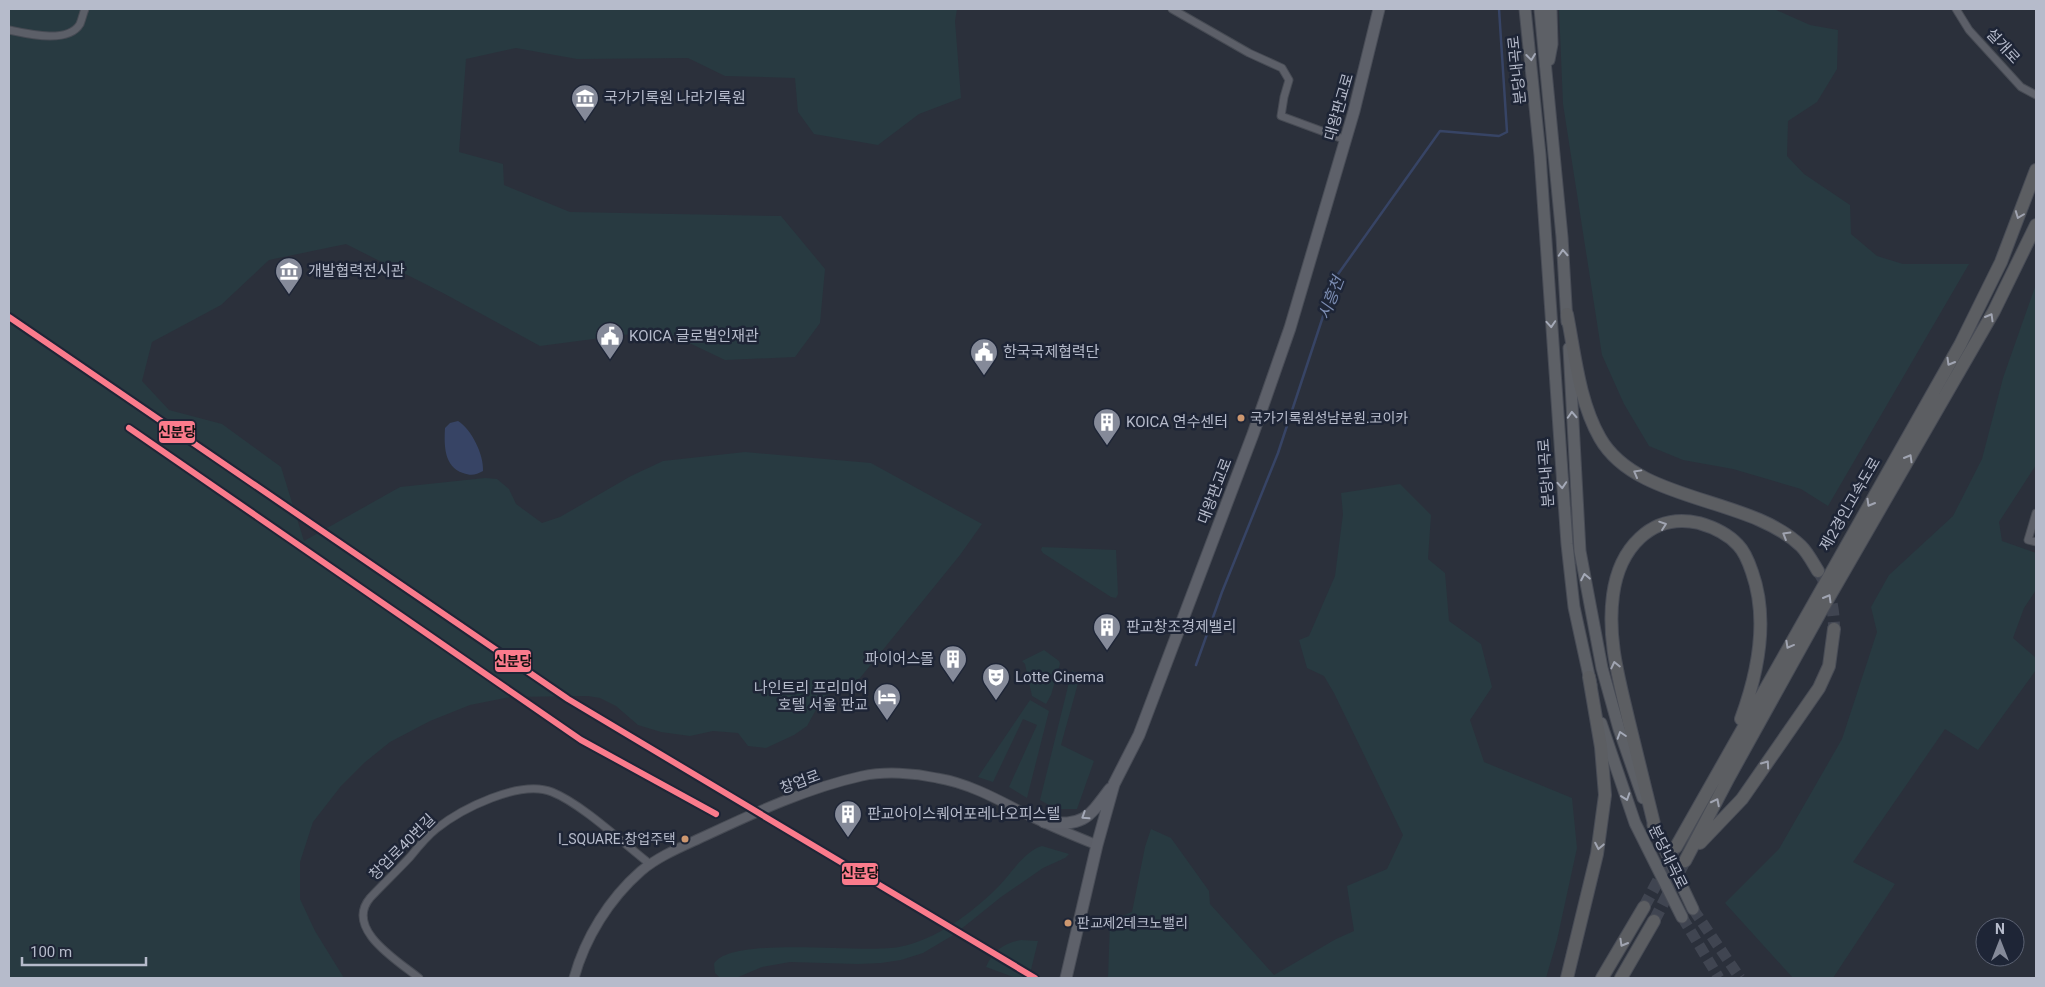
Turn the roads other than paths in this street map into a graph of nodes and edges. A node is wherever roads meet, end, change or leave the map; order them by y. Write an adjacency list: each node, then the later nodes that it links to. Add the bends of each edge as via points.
1 (85, 9): 8 (street, via 79,25 67,35 48,36)
2 (1172, 9): 11 (street, via 1282,68 1289,80 1282,116)
3 (1379, 9): 11 (main road, 대왕판교로)
4 (1525, 9): 19 (highway, 분당내곡로, one-way to 19, via 1540,155 1566,544 1574,607)
5 (1540, 9): 9 (highway, 분당내곡로)
6 (1551, 9): 9 (highway, via 1552,44)
7 (1956, 9): 10 (street, 설개로, via 1969,30 2022,86)
8 (9, 30)
9 (1547, 74): 14 (highway, 분당내곡로, one-way to 9)
10 (2036, 94)
11 (1346, 140): 21 (main road, 대왕판교로, via 1290,328 1253,434 1139,735)
12 (2036, 170): 20 (highway, 제2경인고속도로, one-way to 20, via 2001,262 1960,345)
13 (2036, 225): 18 (highway, 제2경인고속도로, via 1994,311 1821,611 1688,857 1742,799 1819,688 1829,666)
14 (1566, 314): 17 (highway, one-way to 14, via 1801,546 1772,527 1649,479 1613,456 1601,439 1586,405); 23 (highway, 분당내곡로, one-way to 14, via 1602,668 1580,551)
15 (2036, 513): 16 (street, via 2028,540)
16 (2036, 542)
17 (1818, 571)
18 (1834, 629)
19 (1589, 677): 29 (highway, 분당내곡로, one-way to 29, via 1634,823); 34 (highway, one-way to 34, via 1601,747 1603,814 1597,854)
20 (1722, 766): 23 (highway, one-way to 20, via 1614,658 1612,608 1616,579 1625,554 1652,529 1674,521 1713,527 1739,546 1751,569 1759,597 1758,660 1751,691); 25 (highway, 제2경인고속도로)
21 (1114, 784): 22 (main road, one-way to 22, via 1086,818 1073,823); 24 (main road, 대왕판교로)
22 (1044, 822): 24 (street, 창업로); 26 (street, 창업로, via 996,798 938,778 909,774 863,776 759,812)
23 (1656, 832): 28 (highway, 분당내곡로)
24 (1097, 845): 33 (main road, 대왕판교로)
25 (1676, 847)
26 (650, 864): 31 (street, 창업로40번길, via 584,812 549,791 530,788 508,792 463,812 434,830 364,908 369,934); 32 (street, 창업로, via 622,891 590,935)
27 (1644, 907): 35 (highway, one-way to 35)
28 (1693, 909)
29 (1682, 917)
30 (1654, 921): 36 (highway)
31 (419, 978)
32 (574, 978)
33 (1066, 978)
34 (1567, 978)
35 (1602, 978)
36 (1621, 978)

